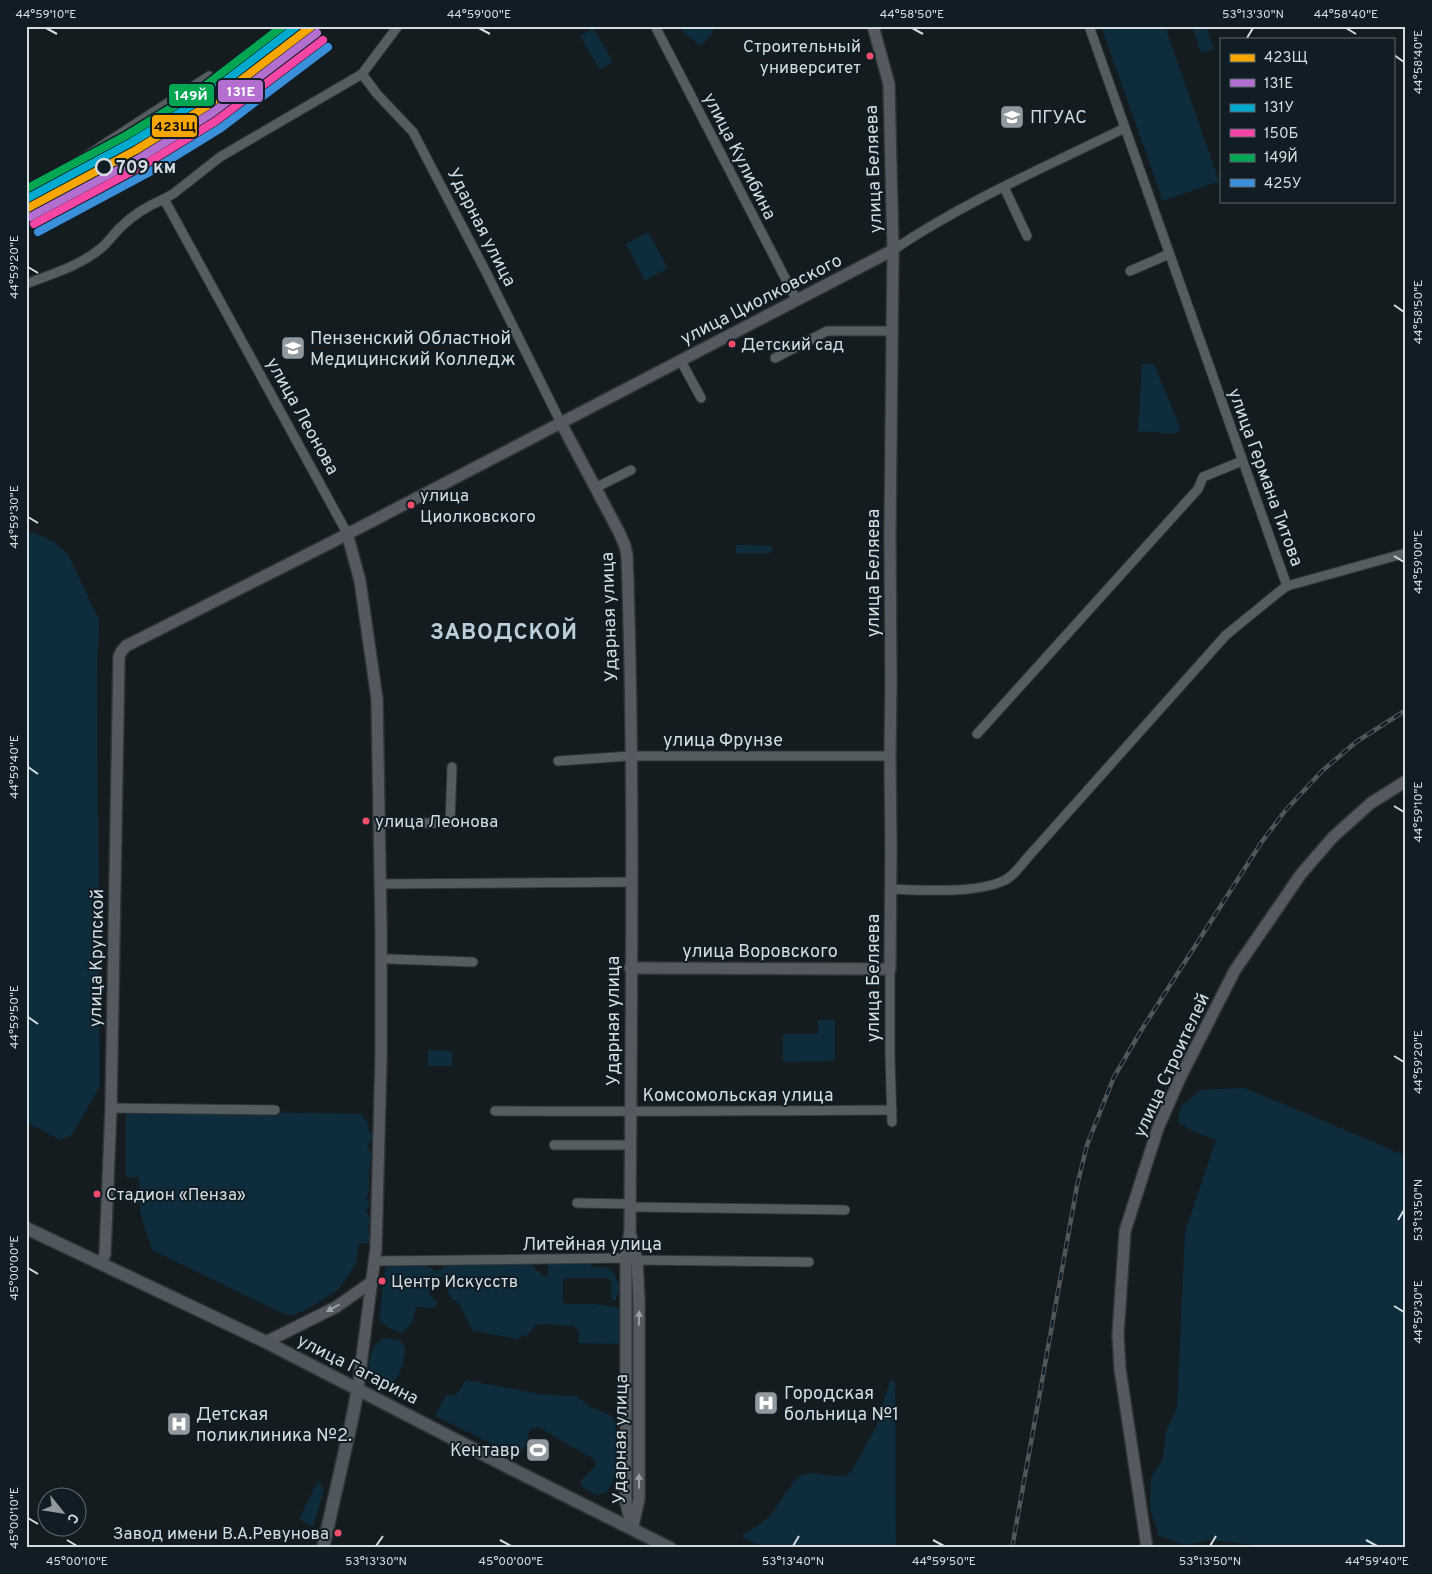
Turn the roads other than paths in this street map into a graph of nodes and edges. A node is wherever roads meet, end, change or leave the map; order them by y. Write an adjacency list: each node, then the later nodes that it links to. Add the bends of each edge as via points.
1 (398, 26): 5 (street)
2 (655, 26): 16 (street, улица Кулибина)
3 (873, 26): 12 (main road, улица Беляева, via 888,84)
4 (1089, 26): 7 (street, улица Германа Титова)
5 (362, 74): 10 (street, via 220,157); 21 (street, Ударная улица, via 413,132)
6 (209, 76): 9 (street)
7 (1125, 128): 8 (street, улица Циолковского); 13 (street, улица Германа Титова)
8 (1004, 187): 11 (street); 12 (street, улица Циолковского)
9 (26, 194)
10 (164, 199): 15 (street, via 123,224 101,248 70,268); 25 (street, улица Леонова)
11 (1027, 236)
12 (893, 250): 16 (main road, улица Циолковского); 17 (main road, улица Беляева)
13 (1169, 254): 14 (street); 22 (street, улица Германа Титова)
14 (1130, 271)
15 (26, 284)
16 (797, 301): 19 (main road, улица Циолковского)
17 (892, 330): 18 (street, via 827,331); 31 (main road, улица Беляева)
18 (775, 358)
19 (681, 360): 20 (street); 21 (main road, улица Циолковского)
20 (701, 398)
21 (561, 422): 24 (main road, Ударная улица); 25 (main road, улица Циолковского)
22 (1242, 461): 27 (street, улица Германа Титова); 29 (street, via 1203,477 1198,490)
23 (631, 470): 24 (street)
24 (595, 488): 30 (main road, Ударная улица, via 619,532 627,555)
25 (347, 533): 28 (main road, улица Циолковского, via 126,646); 35 (main road, улица Леонова, via 360,581 377,699)
26 (1406, 553): 27 (street)
27 (1287, 586): 38 (street, улица Германа Титова, via 1226,635 1008,878 981,887)
28 (120, 652): 43 (main road, улица Крупской)
29 (977, 734)
30 (630, 756): 31 (street, улица Фрунзе); 32 (street, улица Фрунзе); 36 (main road, Ударная улица)
31 (890, 756): 38 (main road, улица Беляева)
32 (558, 761)
33 (452, 767): 35 (street, via 450,823)
34 (1406, 781): 65 (main road, улица Строителей, via 1371,803 1333,837 1296,881 1235,970 1158,1128 1125,1231 1118,1335 1120,1370)
35 (380, 823): 37 (main road, улица Леонова)
36 (632, 882): 37 (street); 41 (main road, Ударная улица)
37 (381, 884): 56 (main road, улица Леонова)
38 (891, 889): 42 (main road, улица Беляева)
39 (389, 959): 40 (street)
40 (473, 962)
41 (630, 968): 42 (main road, улица Воровского); 47 (main road, Ударная улица)
42 (890, 969): 45 (street, улица Беляева)
43 (111, 1108): 44 (street); 58 (main road, улица Крупской, via 105,1254)
44 (275, 1110)
45 (892, 1110): 47 (street, Комсомольская улица); 48 (street, улица Беляева)
46 (495, 1111): 47 (street, Комсомольская улица)
47 (630, 1112): 50 (main road, Ударная улица)
48 (892, 1122)
49 (554, 1145): 50 (street)
50 (630, 1145): 52 (main road, Ударная улица)
51 (578, 1203): 52 (street)
52 (630, 1206): 53 (street); 55 (main road, Ударная улица)
53 (845, 1210)
54 (26, 1228): 58 (main road, улица Гагарина)
55 (632, 1259): 56 (street, Литейная улица); 57 (street, Литейная улица); 62 (main road, Ударная улица, via 626,1493 632,1510)
56 (375, 1261): 59 (main road, улица Леонова)
57 (809, 1262)
58 (101, 1264): 60 (main road, улица Гагарина)
59 (373, 1277): 60 (main road, one-way to 60, via 336,1307); 61 (main road, улица Леонова)
60 (266, 1342): 61 (main road, улица Гагарина)
61 (358, 1388): 62 (main road, улица Гагарина); 63 (main road)
62 (632, 1529): 64 (main road, улица Гагарина)
63 (322, 1548)
64 (670, 1548)
65 (1148, 1548)

